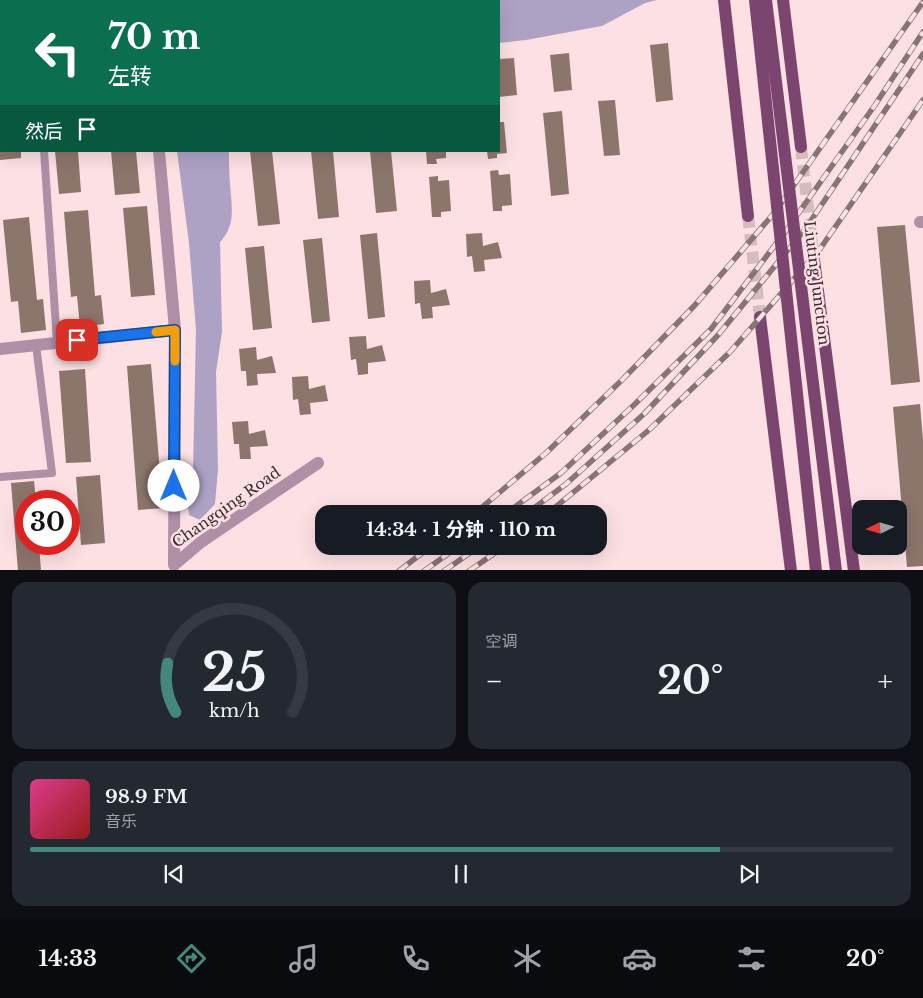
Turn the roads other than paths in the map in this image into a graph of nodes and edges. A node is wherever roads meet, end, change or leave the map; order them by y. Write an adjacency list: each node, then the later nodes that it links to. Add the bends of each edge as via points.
1 (724, 0): 8 (main road)
2 (755, 0): 18 (main road, Liuting Junction, bridge)
3 (766, 0): 19 (main road, Liuting Junction, bridge)
4 (783, 0): 5 (main road)
5 (801, 147)
6 (44, 152): 12 (lane)
7 (159, 152): 11 (street, Changqing Road)
8 (748, 216)
9 (813, 252): 20 (main road)
10 (760, 316): 17 (main road)
11 (175, 330): 12 (street); 15 (street, Changqing Road, via 174,565 201,542)
12 (58, 342): 13 (street)
13 (36, 345): 14 (street); 16 (lane, via 52,473)
14 (0, 349)
15 (318, 463)
16 (0, 477)
17 (791, 570)
18 (816, 570)
19 (836, 570)
20 (854, 570)

